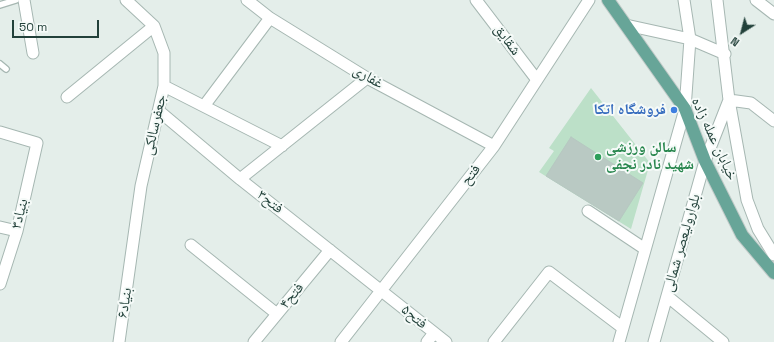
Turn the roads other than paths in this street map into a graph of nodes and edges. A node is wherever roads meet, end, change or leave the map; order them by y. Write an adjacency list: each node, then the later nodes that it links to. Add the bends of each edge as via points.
1 (16, 0): 11 (lane)
2 (24, 0): 17 (street)
3 (126, 0): 15 (street, جعفرسالکی)
4 (247, 0): 13 (street, غفاری)
5 (476, 0): 22 (street, شقایق)
6 (589, 0): 22 (street, فتح)
7 (608, 0): 14 (main road, خیابان عمله زاده)
8 (684, 0): 16 (street)
9 (718, 0): 18 (street)
10 (756, 0): 12 (street)
11 (0, 5)
12 (774, 14)
13 (270, 18): 21 (street, غفاری); 26 (street)
14 (626, 25): 16 (street); 27 (main road, خیابان عمله زاده)
15 (154, 26): 23 (street, جعفرسالکی, via 164,53); 24 (street)
16 (690, 39): 18 (street); 27 (street)
17 (33, 53)
18 (725, 54): 25 (street)
19 (0, 64): 20 (lane)
20 (6, 69)
21 (368, 78): 31 (street); 32 (street, غفاری)
22 (537, 80): 32 (street, فتح)
23 (164, 86): 26 (street); 28 (street, جعفرسالکی)
24 (66, 97)
25 (729, 100): 29 (street, via 751,103); 33 (street, بلوارولیعصر شمالی); 41 (street, via 747,200 758,228)
26 (204, 106): 31 (street)
27 (685, 109): 33 (main road, خیابان عمله زاده); 39 (street)
28 (159, 111): 34 (street, فتح۳); 42 (street, جعفرسالکی, via 141,186)
29 (774, 121)
30 (0, 132): 37 (street, بنیاد۳, via 37,142)
31 (282, 146): 34 (street)
32 (494, 146): 45 (street, فتح)
33 (705, 161): 43 (main road, خیابان عمله زاده, via 742,235); 46 (street, بلوارولیعصر شمالی)
34 (240, 179): 40 (street, فتح۳)
35 (588, 211): 39 (street)
36 (0, 227): 37 (street)
37 (16, 231): 44 (street, بنیاد۳)
38 (191, 245): 47 (street)
39 (645, 249): 48 (street)
40 (330, 250): 45 (street, فتح۳); 47 (street, فتح۴)
41 (774, 255)
42 (131, 263): 51 (street, بنیاد۶)
43 (774, 273)
44 (0, 284)
45 (382, 291): 49 (street, فتح۵); 53 (street, فتح)
46 (667, 296): 57 (street, بلوارولیعصر شمالی); 58 (street)
47 (277, 314): 52 (street, فتح۴)
48 (623, 328): 50 (street, via 549,272); 56 (street)
49 (434, 333): 54 (street); 55 (street, فتح۵)
50 (497, 341)
51 (119, 342)
52 (254, 342)
53 (341, 342)
54 (427, 342)
55 (446, 342)
56 (619, 342)
57 (654, 342)
58 (723, 342)

